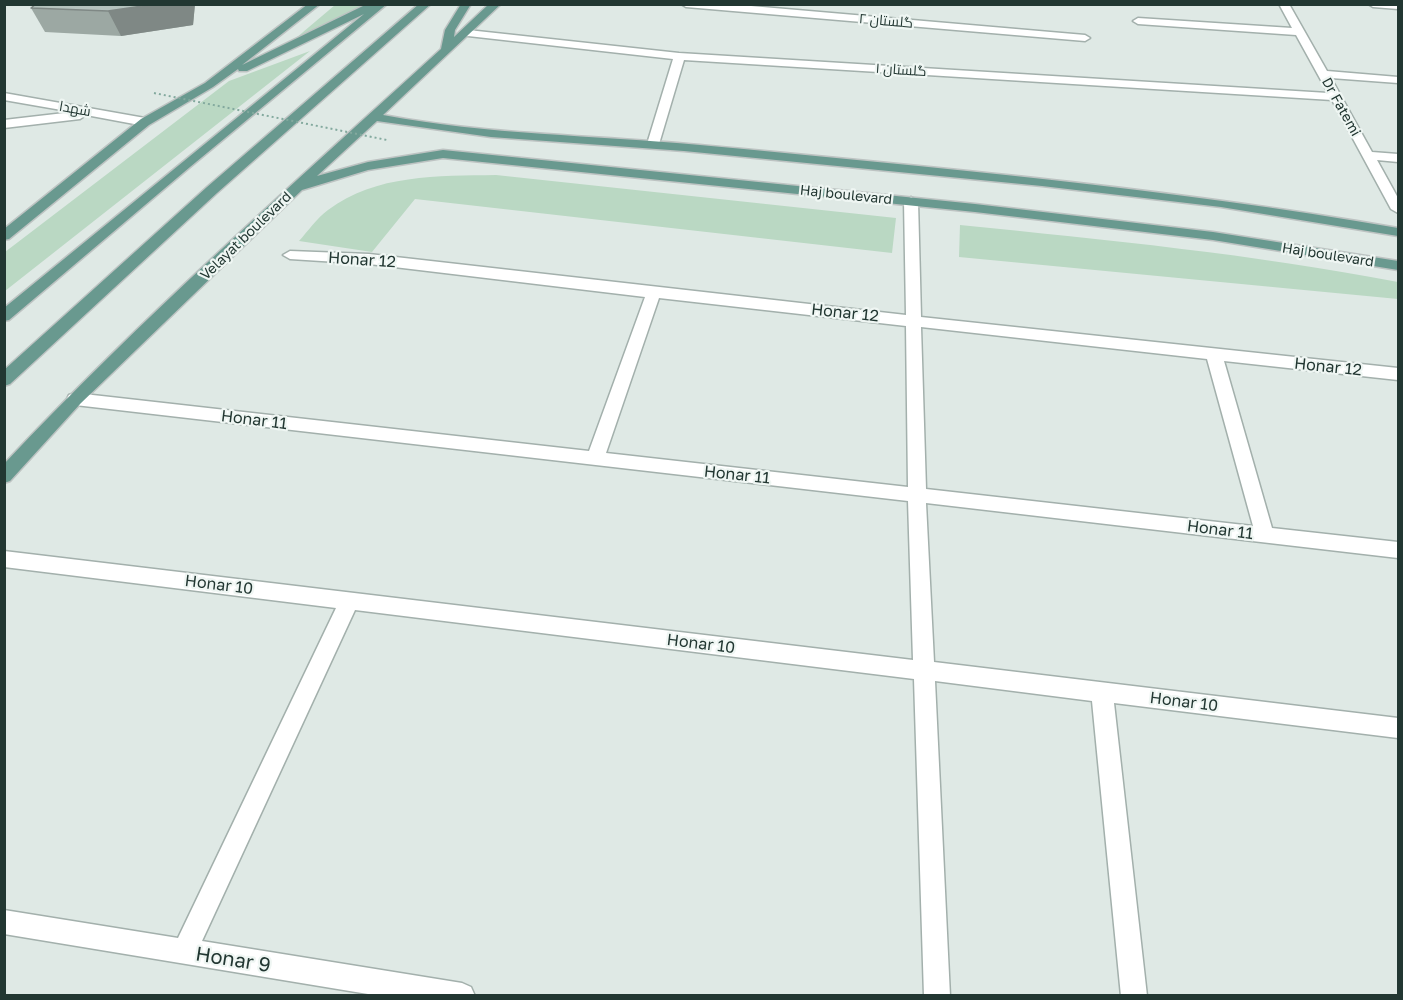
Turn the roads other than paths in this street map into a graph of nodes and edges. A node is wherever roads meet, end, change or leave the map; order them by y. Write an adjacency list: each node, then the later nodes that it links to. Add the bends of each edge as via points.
1 (315, 4): 19 (main road)
2 (375, 4): 19 (main road)
3 (382, 4): 39 (main road)
4 (426, 4): 43 (main road, via 212,190)
5 (466, 4): 15 (main road, via 450,30)
6 (496, 4): 13 (main road, Velayat boulevard)
7 (686, 4): 14 (street, گلستان ۲)
8 (1284, 4): 12 (street, Dr Fatemi)
9 (1373, 4): 10 (street)
10 (1398, 6)
11 (1138, 21): 12 (street)
12 (1299, 32): 17 (street, Dr Fatemi)
13 (468, 33): 15 (main road, Velayat boulevard); 16 (street, گلستان ۱)
14 (1085, 38)
15 (446, 52): 23 (main road, Velayat boulevard)
16 (679, 56): 21 (street, گلستان ۱); 27 (street)
17 (1323, 74): 18 (street); 21 (street, Dr Fatemi)
18 (1398, 80)
19 (208, 85): 24 (main road)
20 (4, 96): 22 (street, شهدا)
21 (1336, 97): 28 (street, Dr Fatemi)
22 (99, 113): 24 (street, شهدا); 25 (street)
23 (376, 117): 26 (main road, Haj boulevard); 31 (main road, Velayat boulevard)
24 (146, 122): 35 (main road)
25 (4, 124)
26 (478, 133): 27 (main road, Haj boulevard); 29 (main road, via 455,142 453,148)
27 (653, 144): 34 (main road, Haj boulevard, via 1008,178 1255,208)
28 (1368, 155): 30 (street); 33 (street, Dr Fatemi)
29 (462, 156): 31 (main road, Haj boulevard, via 443,154 375,163); 32 (main road, Haj boulevard)
30 (1398, 158)
31 (296, 188): 44 (main road, Velayat boulevard)
32 (911, 201): 37 (main road, Haj boulevard, via 1213,236); 40 (street)
33 (1398, 209)
34 (1398, 232)
35 (4, 236)
36 (290, 255): 38 (street, Honar 12, via 369,259)
37 (1398, 266)
38 (654, 293): 40 (street, Honar 12); 45 (street)
39 (4, 316)
40 (913, 320): 41 (street, Honar 12); 47 (street)
41 (1214, 354): 42 (street, Honar 12); 48 (street)
42 (1398, 374)
43 (4, 380)
44 (75, 399): 45 (street, Honar 11); 46 (main road, Velayat boulevard)
45 (595, 459): 47 (street, Honar 11)
46 (4, 476)
47 (917, 495): 48 (street, Honar 11); 52 (street)
48 (1264, 535): 49 (street, Honar 11)
49 (1398, 550)
50 (4, 559): 51 (street, Honar 10)
51 (349, 601): 52 (street, Honar 10); 56 (street)
52 (926, 671): 53 (street, Honar 10); 58 (street)
53 (1102, 692): 54 (street, Honar 10); 59 (street)
54 (1398, 728)
55 (4, 922): 56 (street, Honar 9)
56 (184, 952): 57 (street, Honar 9)
57 (462, 996)
58 (937, 996)
59 (1134, 996)

